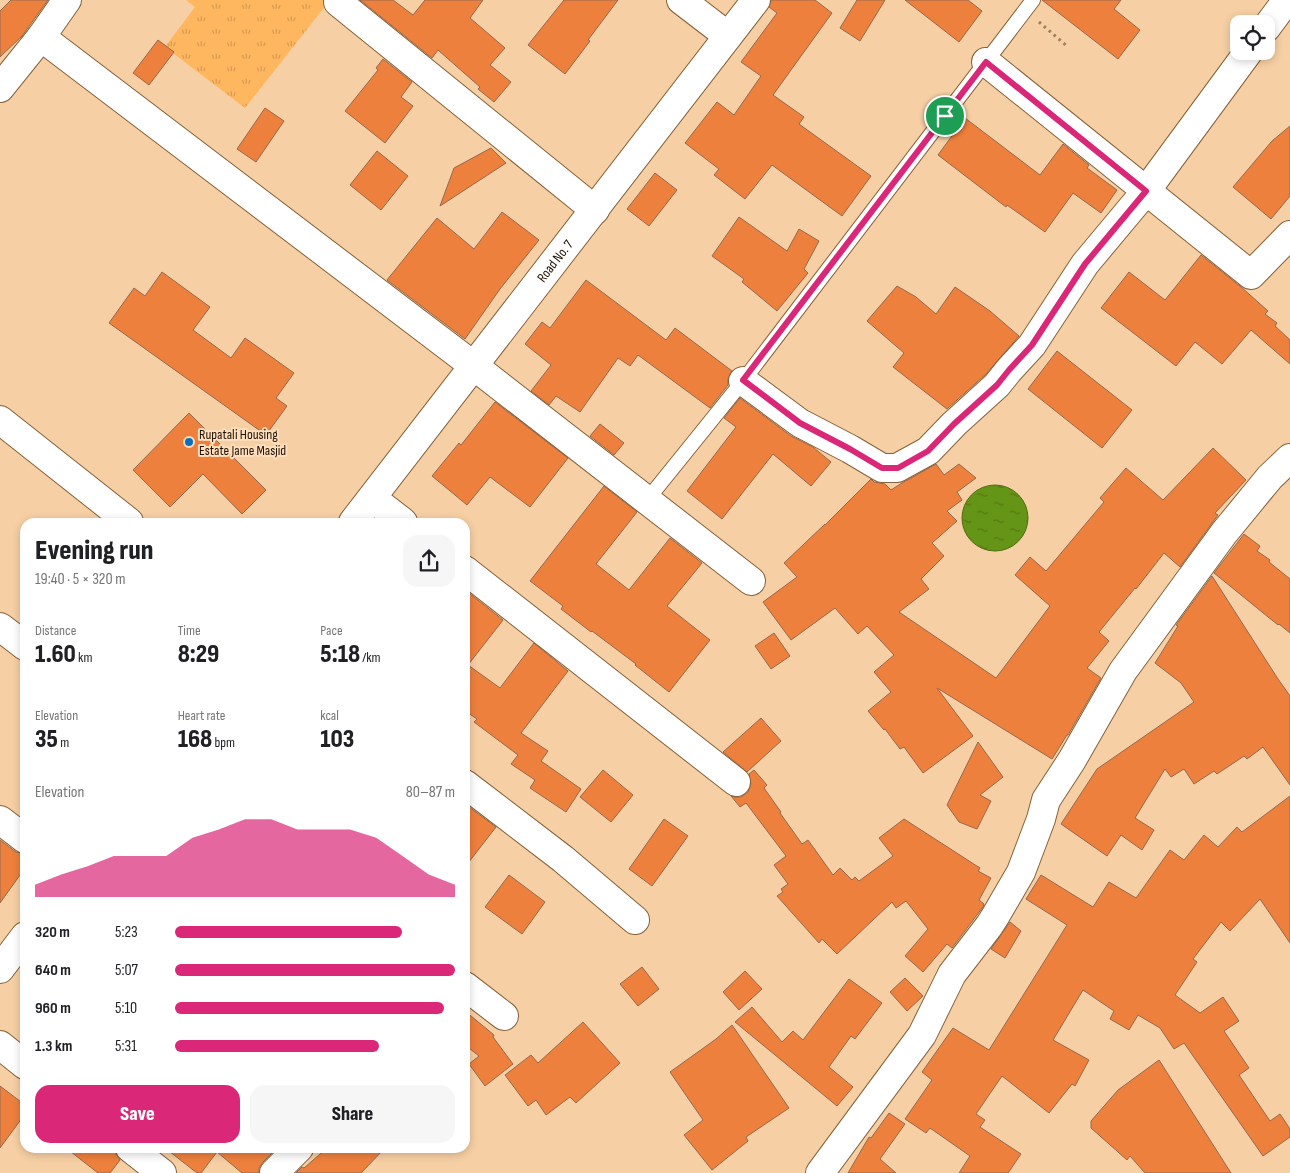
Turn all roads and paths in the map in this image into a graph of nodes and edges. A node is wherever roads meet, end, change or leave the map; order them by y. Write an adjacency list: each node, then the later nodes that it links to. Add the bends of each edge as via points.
1 (67, 0): 9 (street)
2 (681, 0): 8 (street)
3 (756, 0): 8 (street, Road No. 7)
4 (1287, 0): 7 (street)
5 (338, 2): 15 (street)
6 (1029, 5): 10 (path); 12 (lane)
7 (1275, 16)
8 (728, 36): 15 (street, Road No. 7)
9 (41, 37): 13 (street); 17 (street)
10 (1068, 47)
11 (1242, 60): 14 (street)
12 (986, 62): 14 (street); 18 (lane)
13 (0, 88)
14 (1146, 191): 16 (street, via 1251,275); 18 (street, via 1085,264 1032,345 997,385 928,451 898,468 882,468 800,423)
15 (595, 210): 17 (street, Road No. 7)
16 (1290, 235)
17 (474, 366): 21 (street, Road No. 7); 22 (street)
18 (743, 380): 22 (lane)
19 (0, 420): 23 (street)
20 (1290, 458): 45 (street, via 1224,533 1123,671 1046,800 1021,872 990,926 952,974 922,1035)
21 (372, 498): 24 (street, Road No. 7); 25 (street)
22 (647, 500): 27 (street)
23 (124, 518)
24 (357, 518)
25 (399, 518)
26 (470, 574): 30 (street)
27 (750, 581)
28 (0, 627): 29 (street)
29 (20, 642)
30 (736, 782)
31 (470, 788): 34 (street, via 563,859)
32 (0, 820): 33 (street)
33 (20, 835)
34 (634, 920)
35 (20, 943): 36 (street)
36 (0, 969)
37 (470, 990): 38 (street)
38 (504, 1016)
39 (0, 1045): 40 (street)
40 (20, 1061)
41 (136, 1153): 43 (street)
42 (294, 1153): 44 (street)
43 (162, 1173)
44 (274, 1173)
45 (820, 1173)

